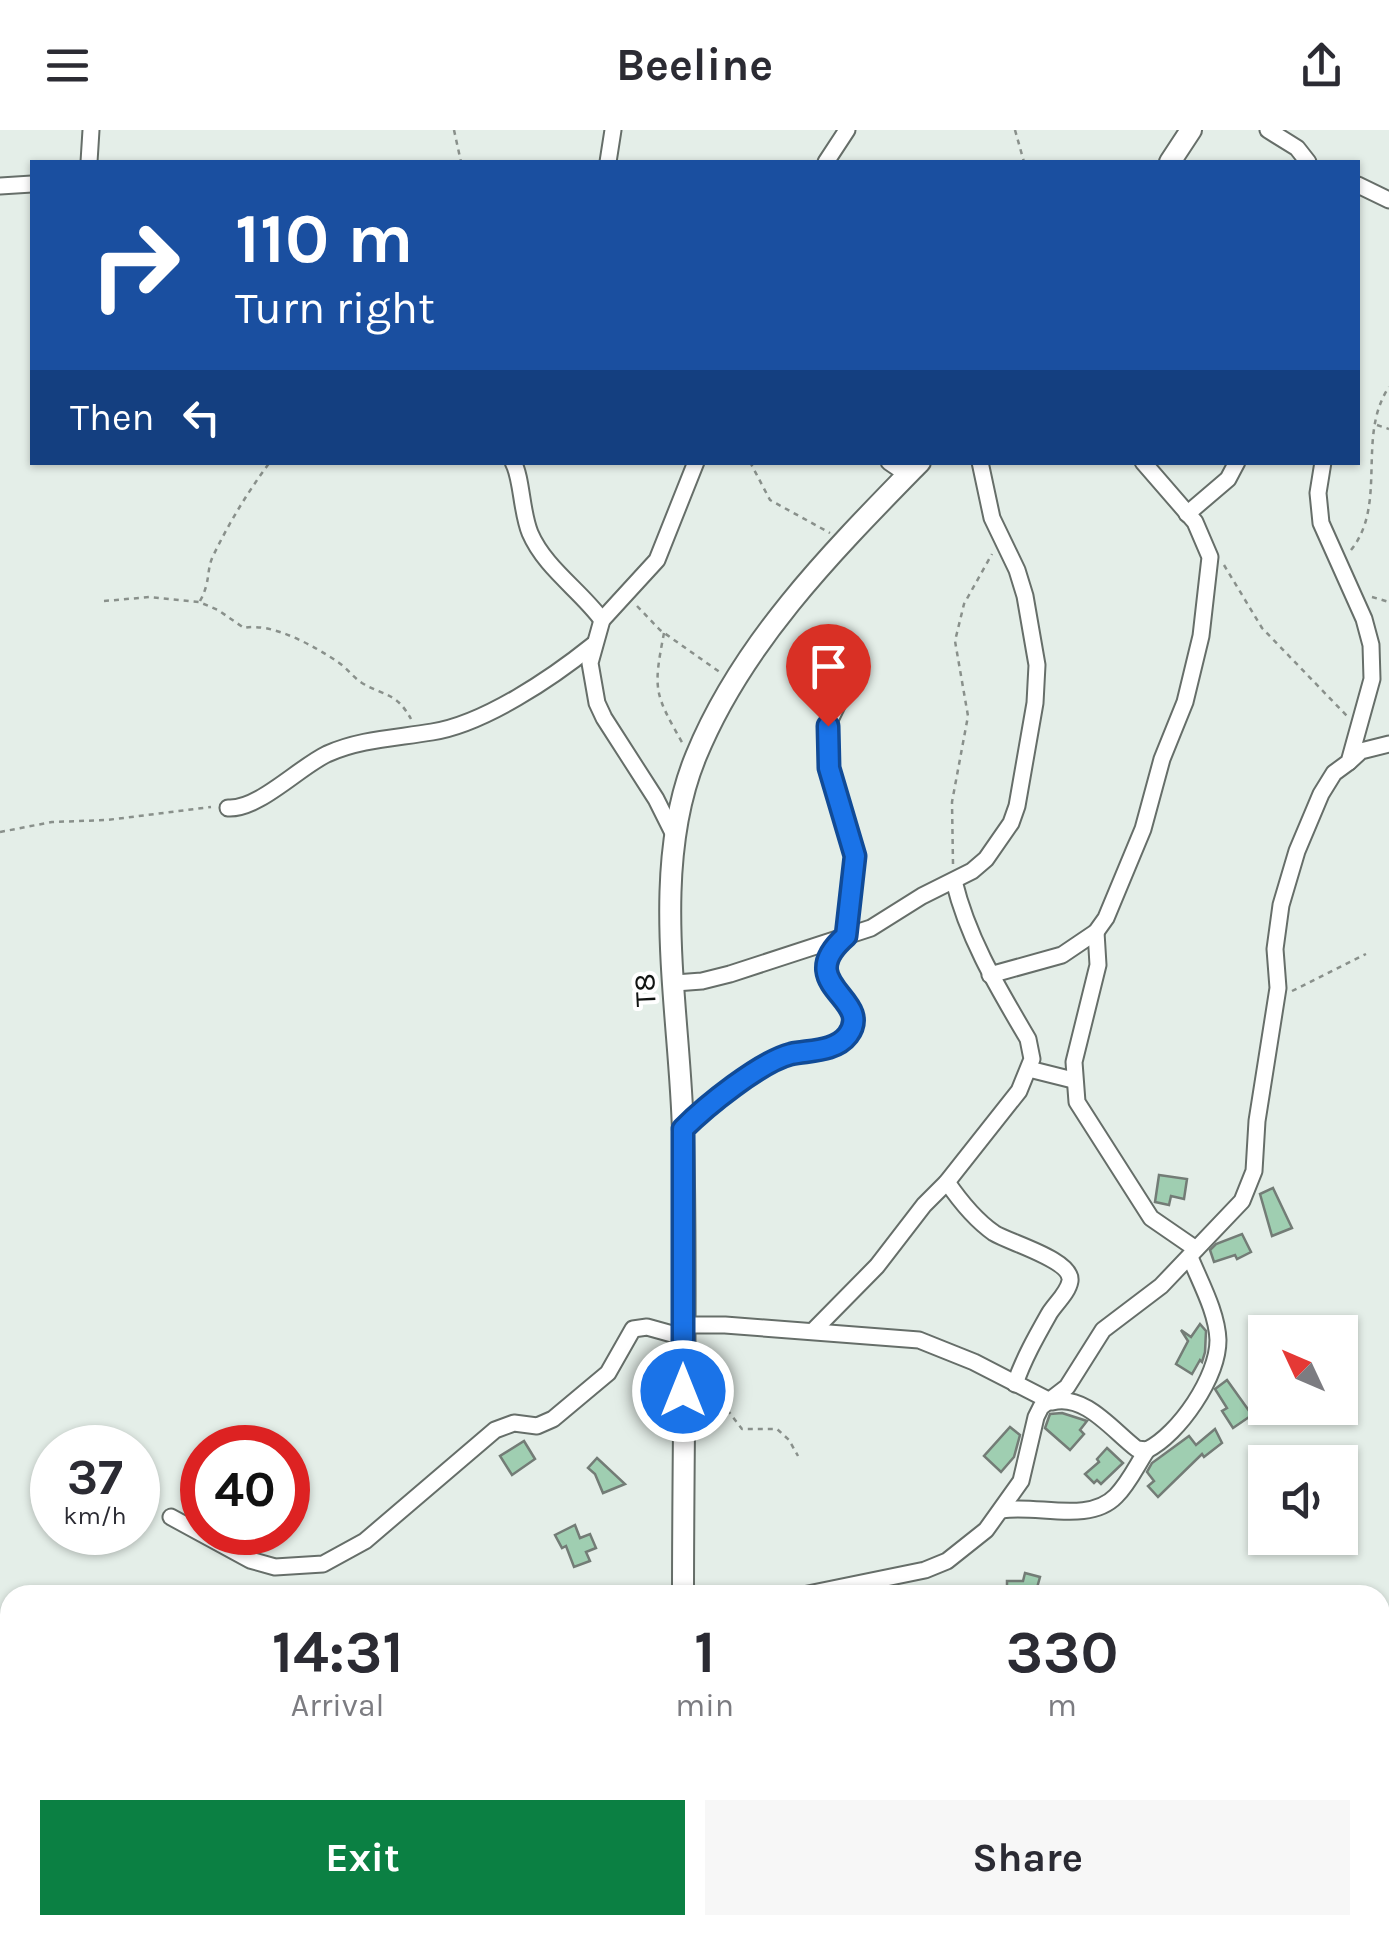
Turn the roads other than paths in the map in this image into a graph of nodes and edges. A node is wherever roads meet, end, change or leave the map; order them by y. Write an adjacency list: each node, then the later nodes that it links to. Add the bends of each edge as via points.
1 (91, 130): 6 (street)
2 (613, 130): 7 (street)
3 (847, 130): 8 (street)
4 (1191, 130): 9 (street)
5 (1268, 130): 10 (street)
6 (89, 160)
7 (608, 160)
8 (827, 160)
9 (1171, 160)
10 (1306, 160)
11 (30, 184): 12 (street)
12 (0, 186)
13 (1360, 186): 14 (street)
14 (1389, 200)
15 (515, 465): 23 (street, via 535,543)
16 (695, 465): 23 (street, via 657,560)
17 (981, 465): 30 (street, via 989,508 1024,596 1038,684 1011,823 986,859)
18 (1146, 465): 22 (street)
19 (1235, 465): 22 (street)
20 (1322, 465): 27 (street, via 1320,523 1371,645 1372,678)
21 (914, 468): 29 (street, T8, via 772,626 734,683 693,763)
22 (1187, 514): 31 (street, via 1209,551 1203,626 1144,829)
23 (602, 620): 24 (street)
24 (593, 645): 28 (street, via 554,676 475,720 332,752 248,806); 29 (street, via 597,703)
25 (847, 685): 32 (street, via 828,726 827,748 854,846)
26 (1389, 744): 27 (street, via 1361,751)
27 (1349, 762): 39 (street, via 1321,794 1276,928 1276,996 1254,1171 1242,1201)
28 (228, 808)
29 (674, 835): 34 (street, T8)
30 (954, 881): 32 (street); 33 (street, via 960,912)
31 (1096, 932): 33 (street, via 1062,955); 36 (street, via 1098,965)
32 (846, 936): 34 (street, via 730,974); 37 (street, via 830,950 825,969 852,1010 848,1035 832,1048 772,1061)
33 (990, 974): 35 (street, via 1028,1039)
34 (674, 983): 37 (street, T8)
35 (1029, 1069): 36 (street); 38 (street)
36 (1073, 1080): 39 (street, via 1076,1102 1137,1200)
37 (683, 1129): 40 (street, T8)
38 (947, 1182): 41 (street); 42 (street, via 997,1235 1068,1272 1066,1289)
39 (1193, 1253): 43 (street, via 1103,1330); 44 (street, via 1218,1341 1187,1414)
40 (683, 1331): 41 (street); 46 (street, via 633,1329 608,1373 565,1410 538,1426 514,1423 495,1430 366,1541 323,1564 275,1567 250,1560); 47 (street, T8)
41 (813, 1331): 42 (street, via 919,1340)
42 (1014, 1384): 43 (street)
43 (1052, 1402): 44 (street, via 1080,1404); 45 (street, via 1036,1417 1021,1481)
44 (1147, 1450): 45 (street, via 1116,1496 1097,1509)
45 (1002, 1510): 48 (street, via 968,1546 936,1565)
46 (171, 1517)
47 (683, 1585)
48 (847, 1585)

